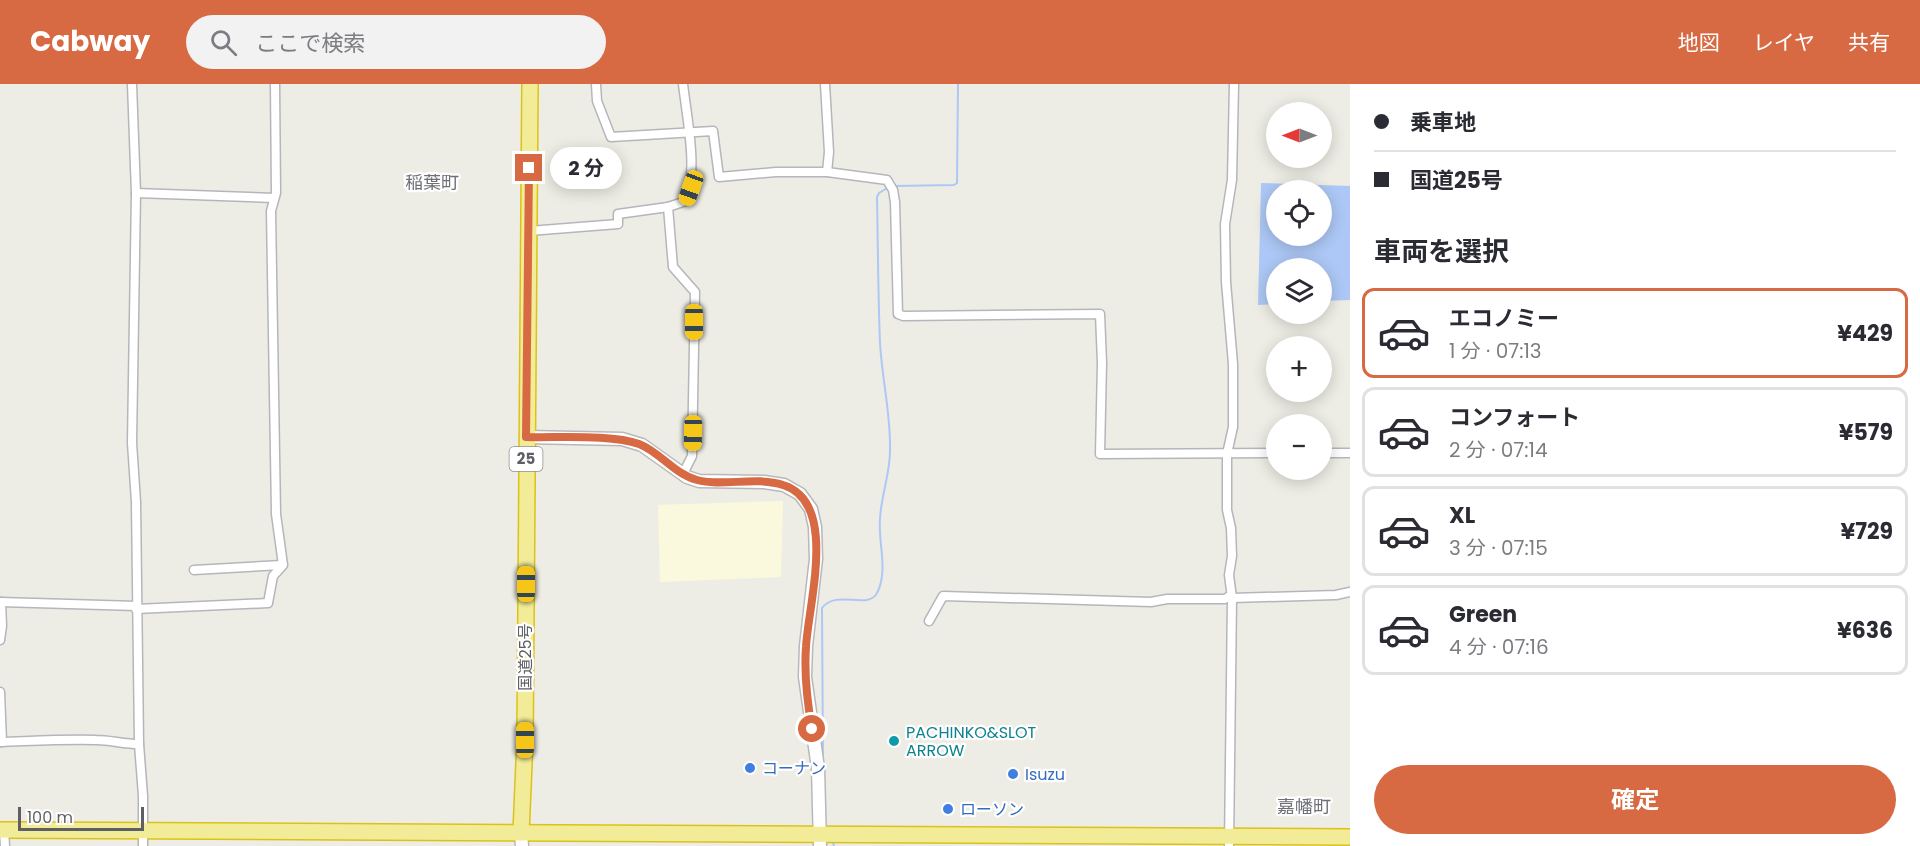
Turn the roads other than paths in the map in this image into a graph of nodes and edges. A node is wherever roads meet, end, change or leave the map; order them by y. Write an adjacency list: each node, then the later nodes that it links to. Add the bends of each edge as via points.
1 (132, 84): 10 (street)
2 (275, 84): 11 (street)
3 (530, 84): 13 (highway, 国道25号 / 25)
4 (596, 84): 8 (street, via 597,101 611,137)
5 (683, 84): 8 (street)
6 (825, 84): 9 (street)
7 (1234, 84): 18 (street, via 1232,180 1225,224 1233,364 1233,427)
8 (689, 134): 9 (street, via 713,131 719,177); 12 (street, via 691,188 686,201)
9 (828, 172): 18 (street, via 882,178 891,184 895,202 898,314 1100,314 1100,454)
10 (136, 193): 11 (street); 25 (street, via 132,443)
11 (274, 198): 20 (street, via 271,211 275,502)
12 (668, 207): 13 (street, via 618,214 618,224); 19 (street, via 673,267 695,292 692,456)
13 (529, 231): 14 (highway, 国道25号 / 25)
14 (526, 437): 19 (street, via 622,439 642,445); 33 (highway, 国道25号 / 25)
15 (1266, 453): 18 (street)
16 (1332, 453): 17 (street)
17 (1350, 453)
18 (1227, 454): 23 (street)
19 (683, 474): 35 (street, via 699,481 784,485 811,508 816,559 805,676 818,768)
20 (283, 565): 21 (street); 25 (street, via 273,576 268,603)
21 (194, 570)
22 (1350, 592): 23 (street)
23 (1232, 597): 26 (street, via 1151,602 943,596); 38 (street)
24 (1, 602): 25 (street); 27 (street)
25 (137, 607): 30 (street)
26 (929, 621)
27 (0, 640)
28 (0, 692): 29 (street)
29 (1, 742): 30 (street, via 54,739)
30 (139, 744): 32 (street)
31 (2, 830): 32 (highway); 39 (street)
32 (143, 839): 33 (highway)
33 (521, 840): 35 (highway)
34 (1350, 840): 38 (highway)
35 (820, 841): 36 (highway)
36 (1100, 841): 37 (highway)
37 (1169, 841): 38 (highway)
38 (1229, 841)
39 (6, 846)

